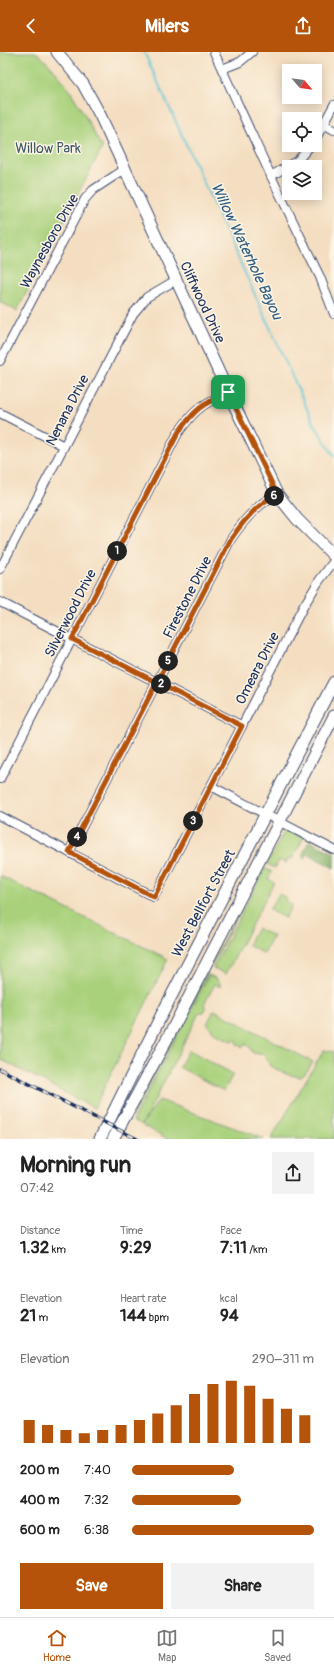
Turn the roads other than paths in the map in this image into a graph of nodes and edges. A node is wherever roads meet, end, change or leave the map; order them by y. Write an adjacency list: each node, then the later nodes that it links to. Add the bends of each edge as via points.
1 (58, 52): 10 (main road, Cliffwood Drive, via 83,84)
2 (214, 52): 4 (street)
3 (252, 52): 4 (street, via 240,62)
4 (222, 69): 11 (street)
5 (334, 105): 6 (street)
6 (324, 124): 7 (street); 8 (street)
7 (322, 128)
8 (334, 130)
9 (305, 152): 11 (street, via 298,160)
10 (126, 169): 12 (main road, Cliffwood Drive); 14 (street, Waynesboro Drive, via 93,190 85,199)
11 (271, 176): 13 (street, via 320,277)
12 (176, 280): 15 (main road, Cliffwood Drive); 17 (street, Nenana Drive, via 147,297 133,314)
13 (334, 314)
14 (0, 361)
15 (228, 392): 18 (main road, Cliffwood Drive); 23 (street, Silverwood Drive, via 203,404 178,433)
16 (0, 413): 17 (street)
17 (64, 446): 21 (street, Nenana Drive)
18 (277, 494): 19 (main road, Cliffwood Drive, via 302,525); 25 (street, Firestone Drive, via 267,499 244,520 231,539)
19 (334, 556)
20 (334, 561): 28 (street, Omeara Drive, via 303,607)
21 (0, 568)
22 (0, 602): 23 (street)
23 (72, 639): 25 (street); 29 (street, Silverwood Drive)
24 (334, 682): 26 (main road, West Bellfort Street)
25 (157, 683): 28 (street); 35 (street, Firestone Drive)
26 (330, 700): 31 (main road, West Bellfort Street)
27 (334, 716): 33 (main road)
28 (242, 726): 30 (street, Omeara Drive)
29 (0, 779)
30 (211, 786): 31 (street); 35 (street, Omeara Drive, via 154,897)
31 (266, 815): 33 (street); 36 (main road, West Bellfort Street)
32 (0, 816): 35 (street)
33 (279, 822): 34 (street); 37 (main road)
34 (334, 850)
35 (69, 852)
36 (190, 960): 37 (main road); 38 (main road, West Bellfort Street)
37 (204, 967): 39 (main road)
38 (100, 1139)
39 (113, 1139)

